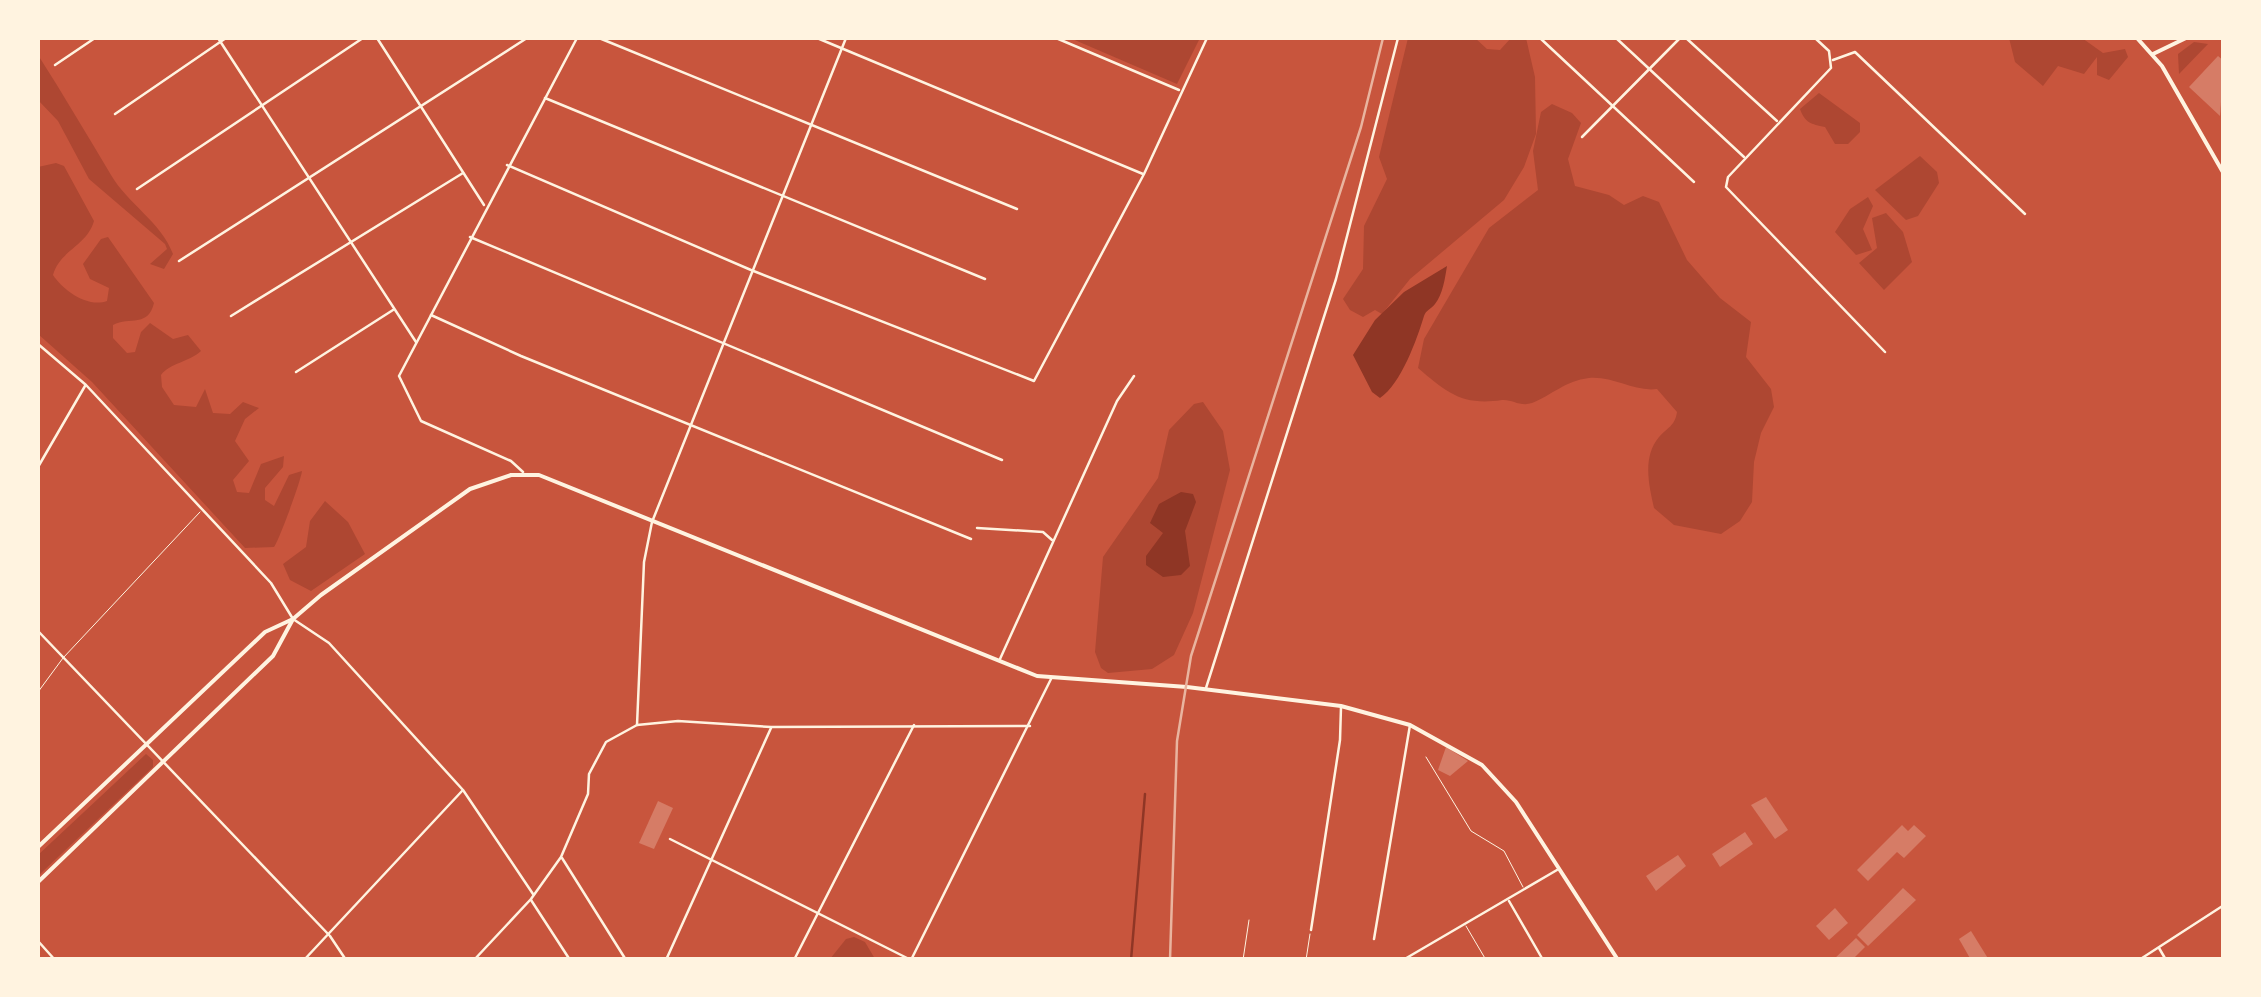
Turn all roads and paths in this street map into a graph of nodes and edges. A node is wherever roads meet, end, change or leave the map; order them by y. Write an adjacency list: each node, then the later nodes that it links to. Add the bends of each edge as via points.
1 (95, 38): 24 (street)
2 (226, 38): 20 (street)
3 (363, 38): 29 (street)
4 (377, 38): 30 (street)
5 (527, 38): 30 (street)
6 (577, 38): 27 (street)
7 (599, 38): 33 (street)
8 (817, 38): 21 (street)
9 (846, 38): 21 (street)
10 (1056, 38): 26 (street)
11 (1207, 38): 26 (street)
12 (1398, 38): 76 (street, via 1336,279)
13 (1540, 38): 28 (street)
14 (1616, 38): 25 (street)
15 (1680, 38): 25 (street)
16 (1686, 38): 32 (street)
17 (1815, 38): 23 (street)
18 (2138, 38): 22 (street)
19 (2186, 38): 22 (street)
20 (219, 40): 29 (street); 31 (street)
21 (842, 48): 33 (street); 38 (street)
22 (2153, 54): 39 (street)
23 (1834, 60): 32 (street); 46 (street, via 1855,52)
24 (56, 65)
25 (1649, 69): 28 (street); 35 (street)
26 (1181, 91): 38 (street)
27 (544, 98): 36 (street); 43 (street)
28 (1614, 104): 34 (street); 41 (street)
29 (261, 105): 40 (street); 42 (street)
30 (420, 106): 37 (street); 40 (street)
31 (115, 114)
32 (1779, 122): 35 (street)
33 (810, 125): 43 (street); 45 (street)
34 (1582, 137)
35 (1745, 158): 58 (street, via 1726,187)
36 (507, 165): 44 (street); 50 (street)
37 (463, 173): 44 (street); 48 (street)
38 (1144, 174): 50 (street, via 1034,382)
39 (2224, 174)
40 (308, 178): 48 (street); 49 (street)
41 (1694, 182)
42 (137, 189)
43 (781, 196): 50 (street); 51 (street)
44 (485, 208): 47 (street)
45 (1018, 209)
46 (2024, 214)
47 (470, 237): 53 (street); 56 (street)
48 (351, 244): 52 (street); 54 (street)
49 (180, 261)
50 (751, 270): 56 (street)
51 (985, 279)
52 (394, 309): 55 (street); 59 (street)
53 (430, 315): 55 (street); 62 (street)
54 (231, 316)
55 (416, 342): 65 (street, via 399,376 421,421)
56 (721, 342): 62 (street, via 690,418); 63 (street)
57 (38, 344): 61 (street)
58 (1885, 352)
59 (296, 372)
60 (1134, 376): 70 (street, via 1116,401)
61 (86, 385): 64 (street); 66 (street)
62 (693, 426): 67 (street); 69 (street)
63 (1002, 460)
64 (38, 467)
65 (526, 475): 67 (street); 71 (street, via 470,489)
66 (202, 510): 71 (street, via 271,583); 73 (lane)
67 (652, 522): 74 (street); 81 (street, via 644,562)
68 (977, 528): 70 (street, via 1043,532)
69 (971, 539)
70 (1054, 541): 74 (street)
71 (294, 620): 84 (street, via 272,626); 86 (street, via 273,656); 87 (street, via 329,643)
72 (38, 631): 73 (street)
73 (62, 658): 77 (lane); 84 (street)
74 (999, 661): 75 (street)
75 (1052, 680): 76 (street); 83 (street)
76 (1206, 689): 78 (street)
77 (38, 692)
78 (1340, 706): 80 (street); 101 (street)
79 (915, 724): 82 (street); 83 (street); 98 (street)
80 (1410, 724): 92 (street, via 1482,766 1516,802); 103 (street)
81 (637, 725): 82 (street); 91 (street, via 606,742)
82 (772, 726): 90 (street)
83 (1030, 726): 114 (street)
84 (145, 744): 86 (street); 89 (street)
85 (1426, 756): 94 (lane, via 1471,831 1504,851)
86 (162, 762): 93 (street); 102 (street)
87 (463, 790): 95 (street); 102 (street)
88 (670, 839): 90 (street)
89 (38, 847)
90 (710, 856): 98 (street); 112 (street)
91 (561, 857): 95 (street); 111 (street)
92 (1560, 868): 94 (street); 120 (street)
93 (38, 882)
94 (1524, 890): 96 (street)
95 (532, 896): 109 (street); 110 (street)
96 (1508, 900): 100 (street); 119 (street)
97 (2224, 905): 105 (street)
98 (819, 910): 113 (street); 114 (street)
99 (1250, 920): 115 (lane)
100 (1466, 926): 117 (street); 118 (lane)
101 (1311, 930): 116 (lane)
102 (330, 936): 107 (street); 108 (street)
103 (1374, 939)
104 (38, 941): 106 (street)
105 (2158, 947): 121 (street); 122 (street)
106 (56, 960)
107 (304, 960)
108 (346, 960)
109 (474, 960)
110 (570, 960)
111 (626, 960)
112 (666, 960)
113 (794, 960)
114 (911, 960)
115 (1243, 960)
116 (1306, 960)
117 (1403, 960)
118 (1486, 960)
119 (1543, 960)
120 (1618, 960)
121 (2139, 960)
122 (2166, 960)

